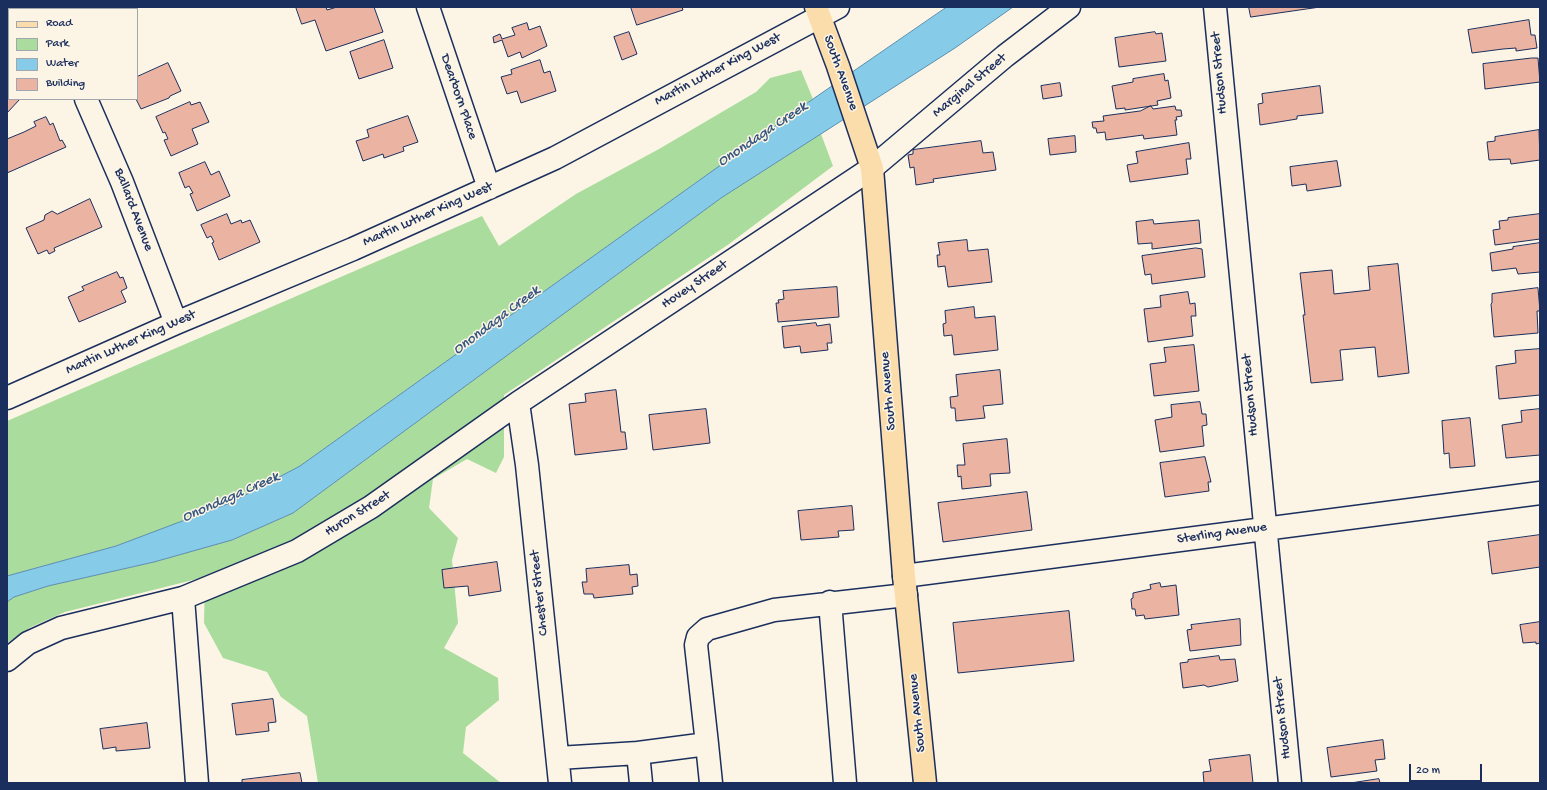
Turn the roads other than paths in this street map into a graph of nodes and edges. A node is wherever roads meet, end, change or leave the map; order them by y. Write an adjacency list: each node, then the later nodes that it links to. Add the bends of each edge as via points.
1 (428, 7): 7 (street, Dearborn Place)
2 (1069, 7): 6 (street, Marginal Street, via 1005,56)
3 (1215, 7): 12 (street, Hudson Street)
4 (824, 10): 6 (main road, South Avenue, via 838,66); 7 (street, Martin Luther King West, via 555,158)
5 (86, 100): 8 (street, Ballard Avenue, via 122,182)
6 (872, 168): 10 (street, Hovey Street); 13 (main road, South Avenue)
7 (489, 188): 8 (street, Martin Luther King West, via 353,249)
8 (176, 323): 9 (street, Martin Luther King West)
9 (7, 398)
10 (518, 403): 14 (street, Huron Street, via 372,507 297,551); 19 (street, Chester Street, via 527,465)
11 (1540, 493): 12 (street, Sterling Avenue)
12 (1264, 528): 13 (street, Sterling Avenue); 26 (street, Hudson Street)
13 (905, 585): 15 (street, Sterling Avenue); 25 (main road, South Avenue)
14 (183, 598): 16 (street, Huron Street, via 61,628 28,643); 20 (street)
15 (830, 602): 17 (street, Sterling Avenue, via 774,610 707,629 698,637 696,645); 24 (street)
16 (9, 659)
17 (707, 744): 18 (street); 23 (street)
18 (638, 753): 19 (street); 22 (street)
19 (558, 758): 21 (street, Chester Street)
20 (197, 783)
21 (560, 783)
22 (641, 783)
23 (711, 783)
24 (845, 783)
25 (925, 783)
26 (1290, 783)

